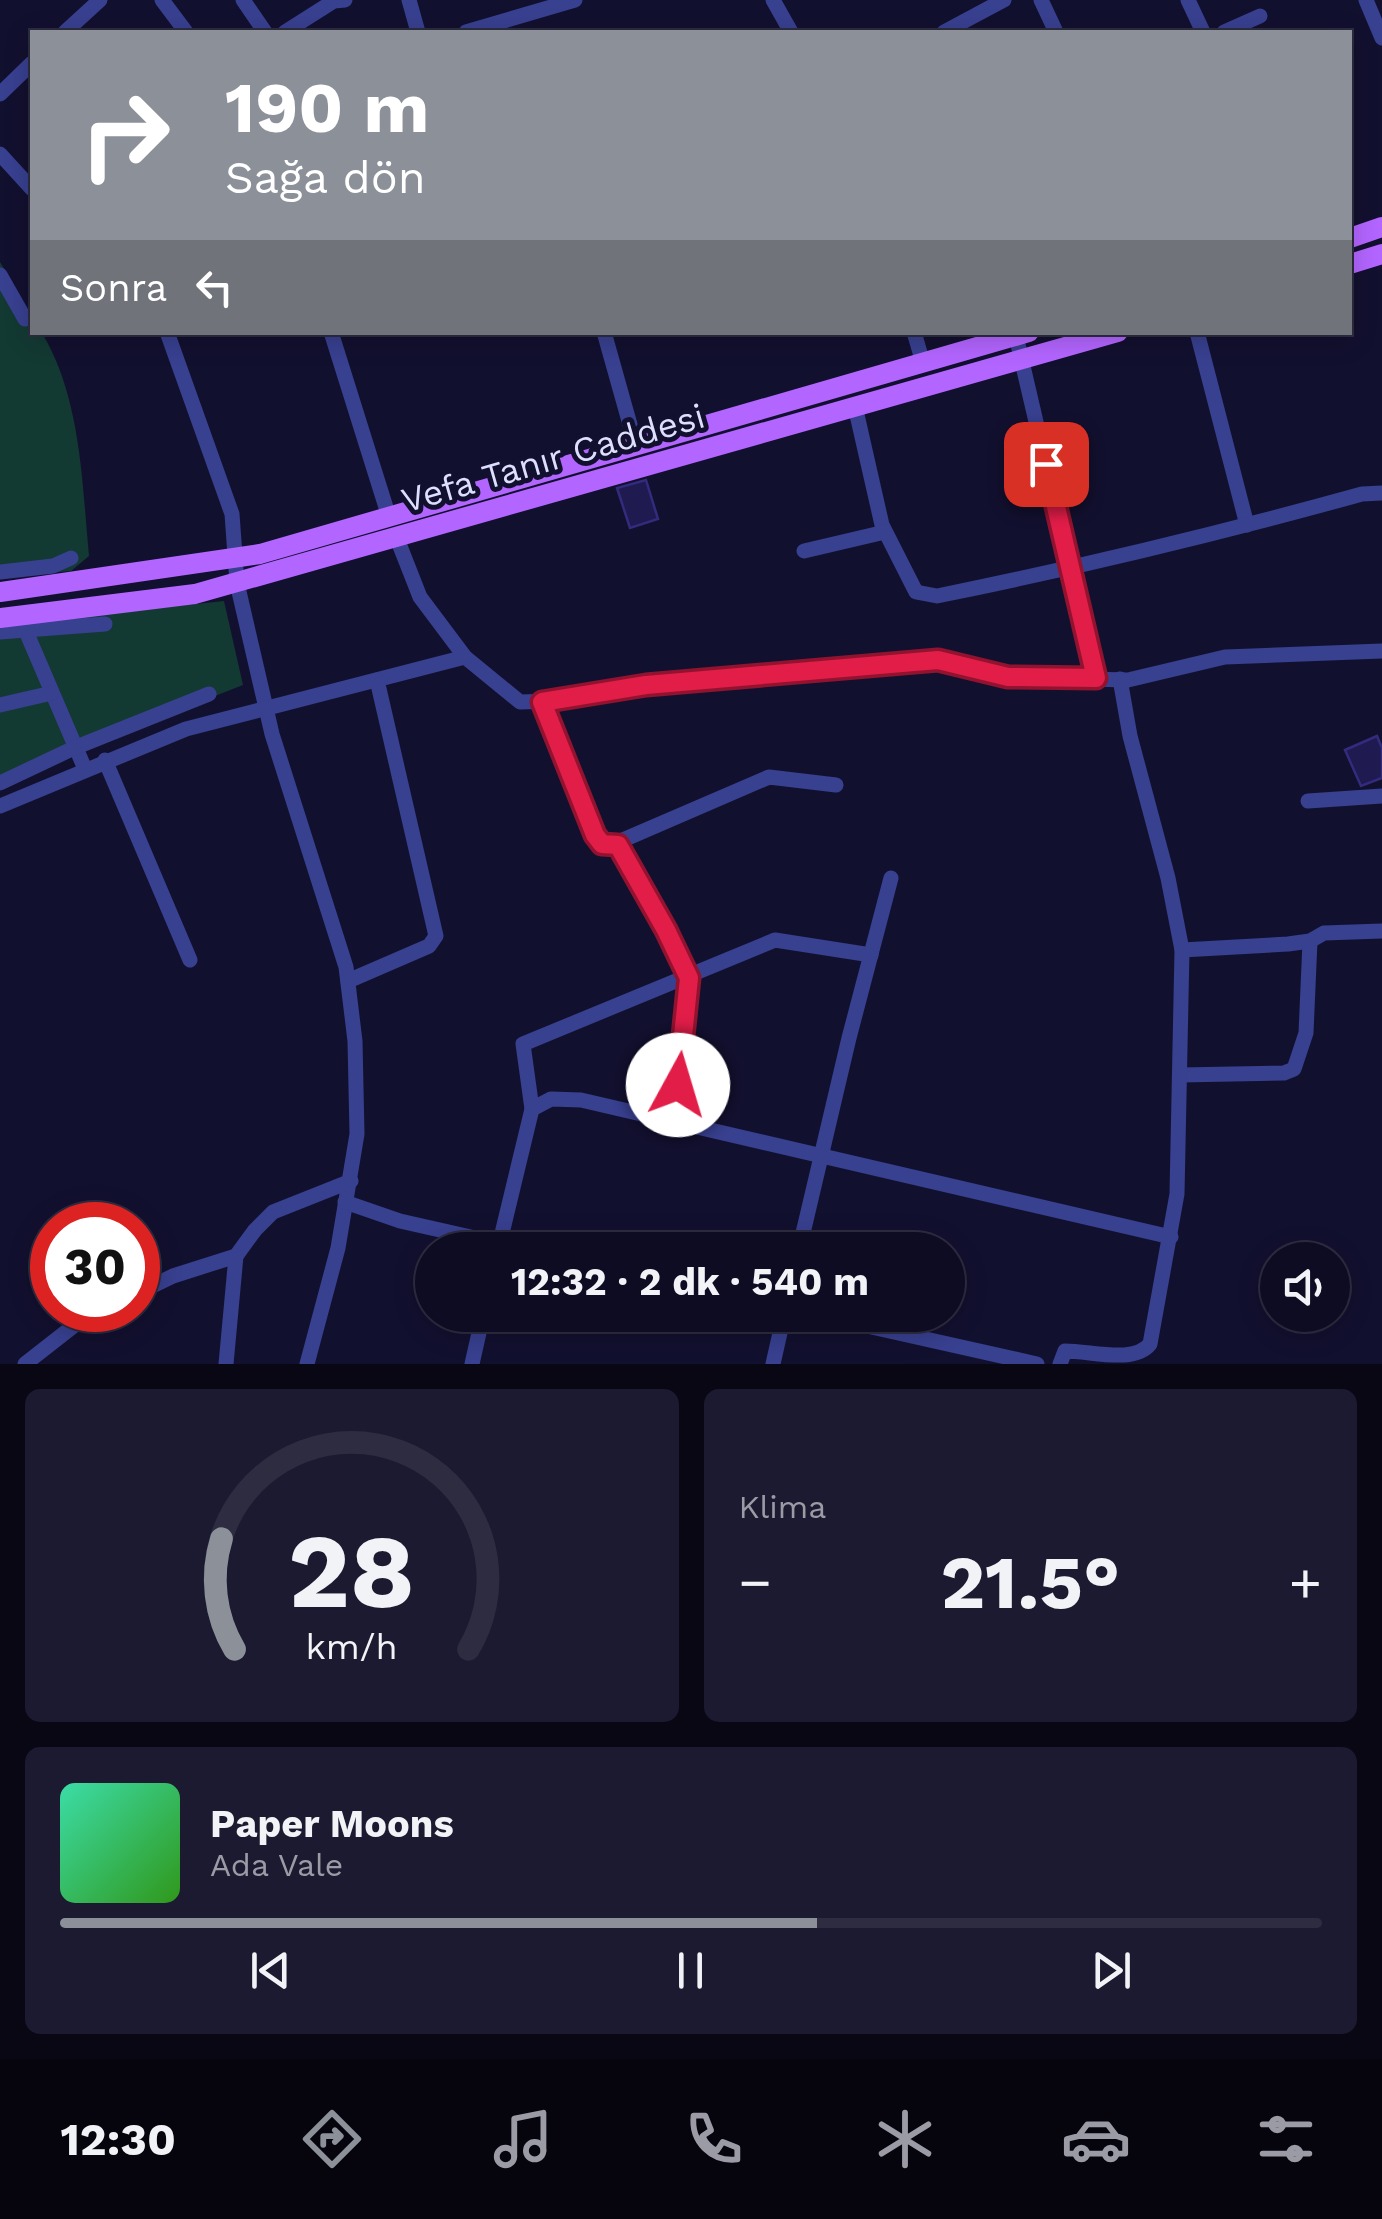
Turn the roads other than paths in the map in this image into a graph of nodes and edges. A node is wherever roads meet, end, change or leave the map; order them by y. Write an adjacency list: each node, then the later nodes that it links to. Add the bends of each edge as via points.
1 (100, 0): 13 (street)
2 (162, 0): 14 (street)
3 (243, 0): 15 (street)
4 (345, 0): 16 (street)
5 (409, 0): 17 (street)
6 (774, 0): 19 (street)
7 (1004, 0): 20 (street)
8 (1041, 0): 21 (street)
9 (1188, 0): 22 (street)
10 (1366, 0): 24 (street)
11 (571, 1): 18 (street)
12 (1260, 16): 23 (street)
13 (67, 30)
14 (184, 30)
15 (265, 30)
16 (288, 30)
17 (417, 30)
18 (473, 30)
19 (790, 30)
20 (948, 30)
21 (1055, 30)
22 (1203, 30)
23 (1228, 30)
24 (1382, 38)
25 (30, 65): 26 (street)
26 (0, 94)
27 (0, 154): 28 (street)
28 (30, 187)
29 (1382, 228): 30 (main road)
30 (1352, 237)
31 (1382, 254): 32 (main road)
32 (1352, 263)
33 (0, 275): 34 (street)
34 (24, 319)
35 (173, 335): 53 (street, via 232,514)
36 (332, 335): 48 (street)
37 (605, 335): 46 (street)
38 (915, 335): 44 (street)
39 (1019, 335): 44 (main road, Vefa Tanır Caddesi)
40 (1022, 335): 43 (street)
41 (1108, 335): 43 (main road, Vefa Tanır Caddesi)
42 (1198, 335): 49 (street)
43 (1022, 360): 45 (main road, Vefa Tanır Caddesi); 54 (street)
44 (923, 363): 46 (main road, Vefa Tanır Caddesi)
45 (855, 406): 48 (main road, Vefa Tanır Caddesi); 50 (street)
46 (636, 446): 48 (main road, Vefa Tanır Caddesi)
47 (1382, 494): 49 (street)
48 (392, 526): 53 (main road, Vefa Tanır Caddesi); 56 (main road, Vefa Tanır Caddesi); 63 (street, via 420,598)
49 (1247, 526): 54 (street)
50 (885, 532): 51 (street); 54 (street, via 916,592 926,595)
51 (804, 551)
52 (71, 558): 55 (street)
53 (238, 558): 56 (street); 57 (main road, Vefa Tanır Caddesi)
54 (1070, 568): 64 (street)
55 (0, 572)
56 (237, 582): 58 (main road, Vefa Tanır Caddesi, via 195,594); 71 (street)
57 (0, 592)
58 (0, 618)
59 (105, 624): 60 (street)
60 (25, 629): 61 (street); 67 (street)
61 (0, 632)
62 (1382, 651): 66 (street, via 1226,657)
63 (465, 657): 65 (street); 69 (street, via 520,702)
64 (1096, 678): 66 (street); 69 (street, via 1008,677 938,660 646,685)
65 (377, 680): 71 (street); 88 (street, via 436,936 429,946)
66 (1120, 680): 84 (street)
67 (52, 693): 70 (street); 72 (street)
68 (209, 694): 72 (street)
69 (542, 702): 80 (street, via 595,835 602,844)
70 (0, 705)
71 (267, 709): 73 (street, via 186,729); 88 (street)
72 (74, 748): 74 (street); 75 (street)
73 (105, 760): 74 (street); 86 (street)
74 (86, 769): 79 (street)
75 (0, 782)
76 (836, 786): 80 (street, via 768,777)
77 (1382, 796): 78 (street)
78 (1308, 801)
79 (0, 806)
80 (618, 845): 87 (street)
81 (891, 878): 85 (street)
82 (1382, 931): 83 (street, via 1324,933)
83 (1310, 940): 84 (street); 89 (street, via 1306,1033 1294,1069)
84 (1182, 950): 89 (street)
85 (871, 954): 87 (street, via 774,940); 92 (street)
86 (190, 960)
87 (689, 978): 90 (street, via 524,1044); 91 (street)
88 (348, 981): 93 (street, via 357,1115)
89 (1180, 1075): 98 (street)
90 (532, 1108): 91 (street, via 551,1099 581,1100); 96 (street)
91 (674, 1121): 92 (street)
92 (822, 1155): 97 (street); 98 (street)
93 (350, 1181): 94 (street); 99 (street, via 272,1212)
94 (346, 1202): 95 (street); 107 (street)
95 (442, 1232)
96 (503, 1232)
97 (803, 1232)
98 (1171, 1237): 111 (street, via 1142,1357 1065,1351)
99 (236, 1256): 100 (street); 106 (street)
100 (160, 1282)
101 (66, 1332): 105 (street)
102 (479, 1332): 108 (street)
103 (780, 1332): 109 (street)
104 (894, 1332): 110 (street)
105 (25, 1364)
106 (226, 1364)
107 (307, 1364)
108 (472, 1364)
109 (773, 1364)
110 (1037, 1364)
111 (1060, 1364)

